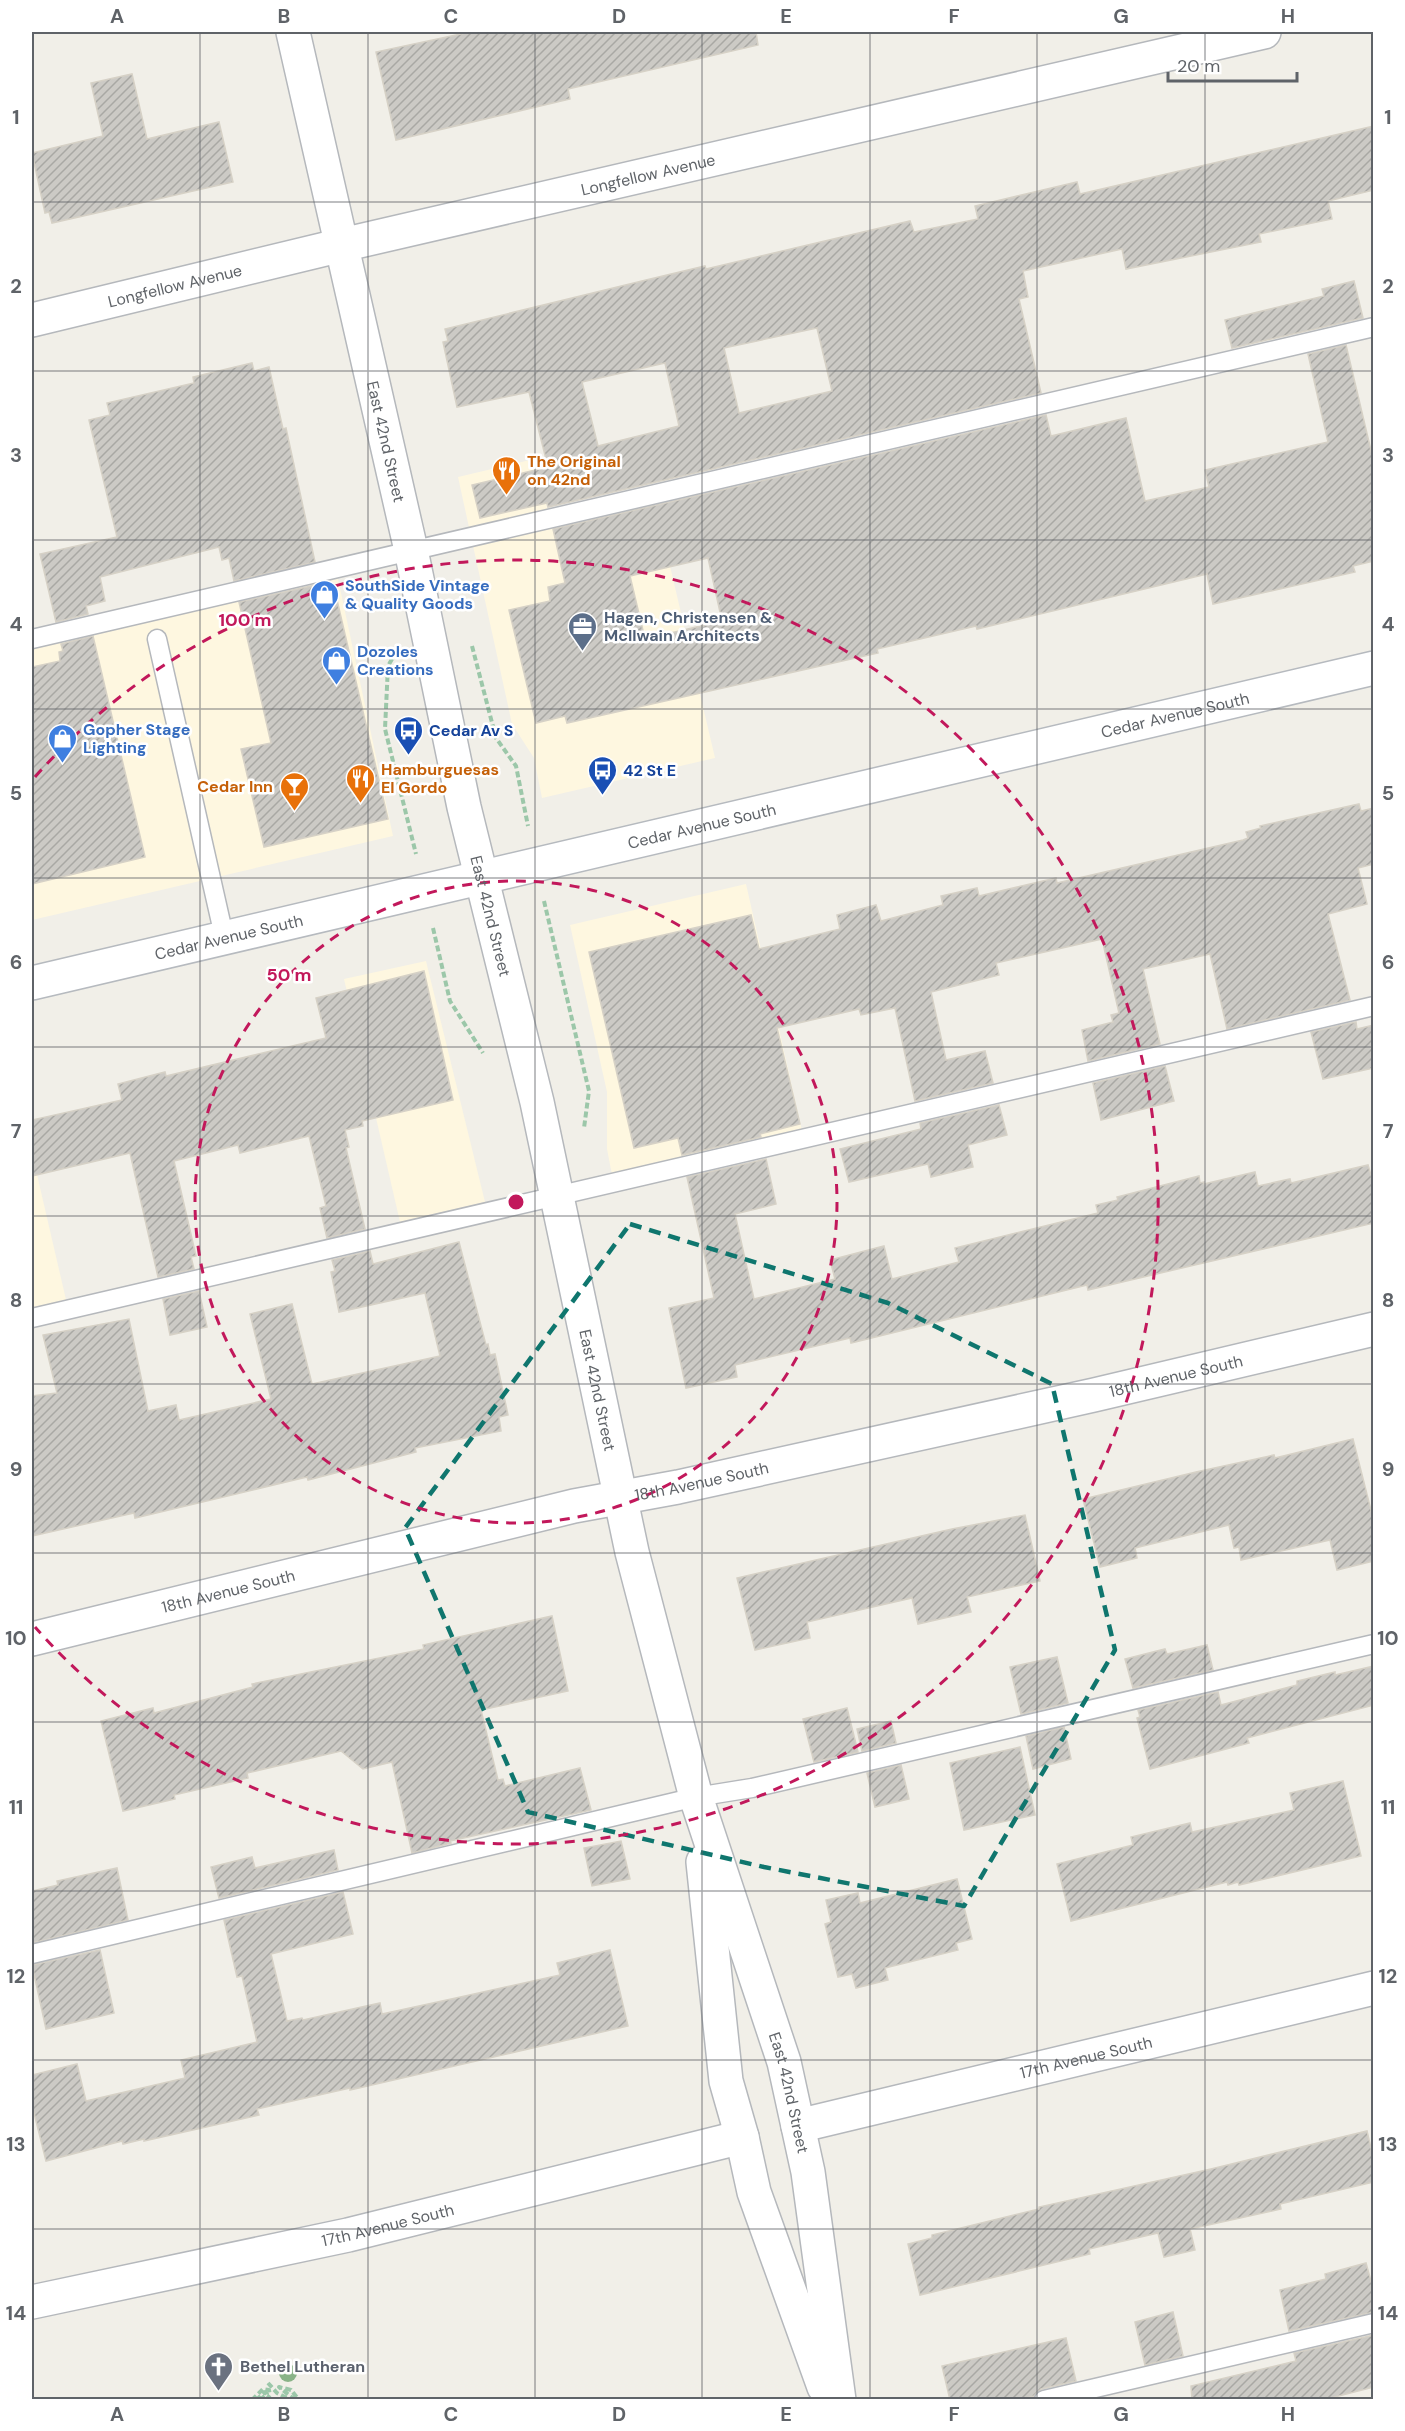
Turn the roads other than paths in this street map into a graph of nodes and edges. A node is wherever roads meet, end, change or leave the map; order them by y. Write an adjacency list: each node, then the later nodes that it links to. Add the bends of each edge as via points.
1 (293, 32): 3 (street, East 42nd Street)
2 (1264, 32): 3 (street, Longfellow Avenue)
3 (342, 244): 4 (street, Longfellow Avenue); 6 (street, East 42nd Street)
4 (32, 320)
5 (1374, 327): 6 (lane)
6 (411, 550): 7 (lane); 10 (street, East 42nd Street)
7 (32, 639)
8 (157, 639): 11 (lane)
9 (1374, 668): 10 (street, Cedar Avenue South)
10 (481, 876): 11 (street, Cedar Avenue South); 14 (street, East 42nd Street)
11 (225, 936): 12 (street, Cedar Avenue South)
12 (32, 982)
13 (1374, 1006): 14 (lane)
14 (557, 1197): 15 (lane); 17 (street, East 42nd Street)
15 (32, 1318)
16 (1374, 1329): 17 (street, 18th Avenue South, via 1094,1395 678,1487)
17 (621, 1496): 18 (street, 18th Avenue South); 20 (street, East 42nd Street)
18 (32, 1639)
19 (1374, 1644): 20 (lane, via 764,1785)
20 (696, 1797): 21 (lane); 23 (street, East 42nd Street, via 784,2062); 24 (street, East 42nd Street, via 726,2081)
21 (32, 1954)
22 (1374, 1988): 23 (street, 17th Avenue South)
23 (798, 2126): 28 (street, East 42nd Street, via 808,2172)
24 (742, 2138): 25 (street, 17th Avenue South, via 348,2235); 27 (street, East 42nd Street, via 754,2192)
25 (32, 2302)
26 (1374, 2323): 29 (lane)
27 (828, 2400)
28 (839, 2400)
29 (1044, 2400)

